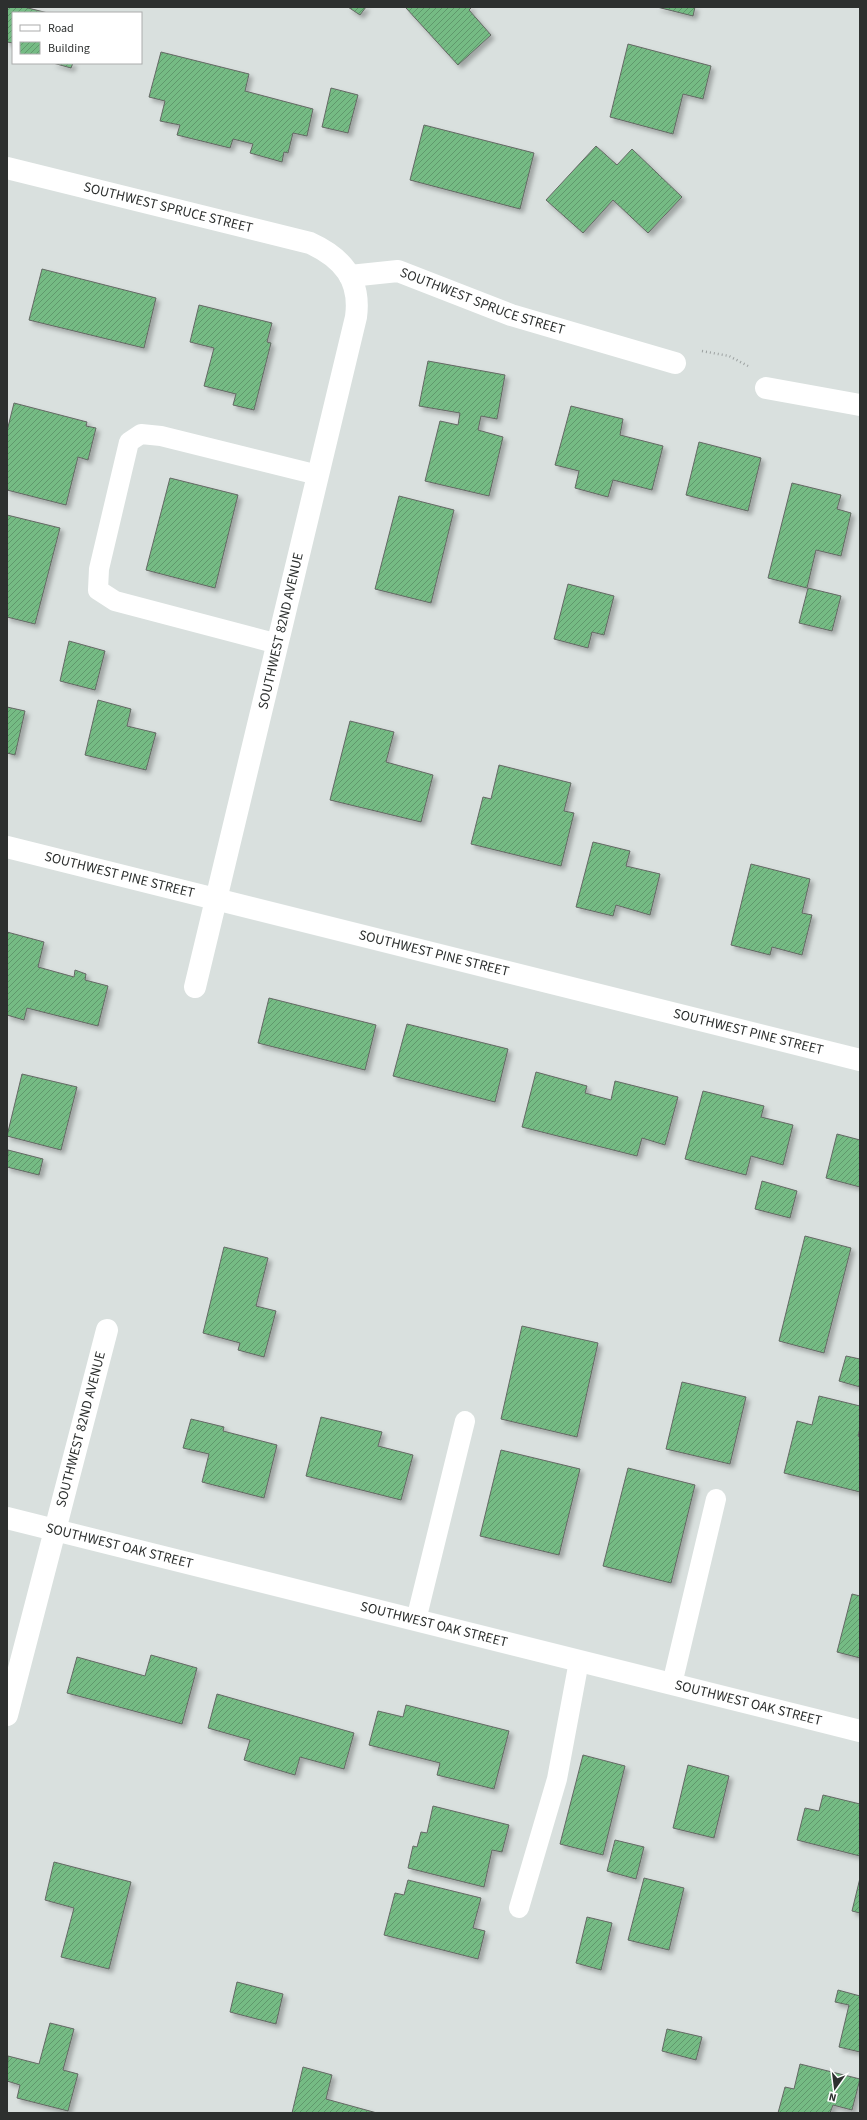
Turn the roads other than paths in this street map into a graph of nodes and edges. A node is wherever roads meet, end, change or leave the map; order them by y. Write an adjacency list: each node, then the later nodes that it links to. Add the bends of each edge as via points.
1 (7, 168): 2 (street, SOUTHWEST SPRUCE STREET, via 310,243 328,251)
2 (350, 276): 3 (street, SOUTHWEST SPRUCE STREET, via 398,271 511,315); 6 (street, SOUTHWEST 82ND AVENUE, via 358,302 356,317)
3 (675, 363)
4 (766, 388): 5 (street)
5 (860, 405)
6 (318, 475): 7 (street, SOUTHWEST 82ND AVENUE); 7 (lane, via 161,436 141,434 129,442 127,450 99,569 98,590 115,601)
7 (278, 644): 9 (street, SOUTHWEST 82ND AVENUE)
8 (7, 847): 9 (street, SOUTHWEST PINE STREET)
9 (217, 899): 10 (street, SOUTHWEST 82ND AVENUE); 11 (street, SOUTHWEST PINE STREET)
10 (195, 987)
11 (860, 1060)
12 (107, 1330): 16 (street, SOUTHWEST 82ND AVENUE)
13 (465, 1421): 17 (lane)
14 (716, 1499): 19 (lane)
15 (7, 1518): 16 (street, SOUTHWEST OAK STREET)
16 (56, 1530): 17 (street, SOUTHWEST OAK STREET); 20 (street, SOUTHWEST 82ND AVENUE)
17 (416, 1620): 18 (street, SOUTHWEST OAK STREET)
18 (579, 1661): 19 (street, SOUTHWEST OAK STREET); 22 (lane, via 557,1779)
19 (672, 1684): 21 (street, SOUTHWEST OAK STREET)
20 (7, 1715)
21 (860, 1731)
22 (519, 1908)

